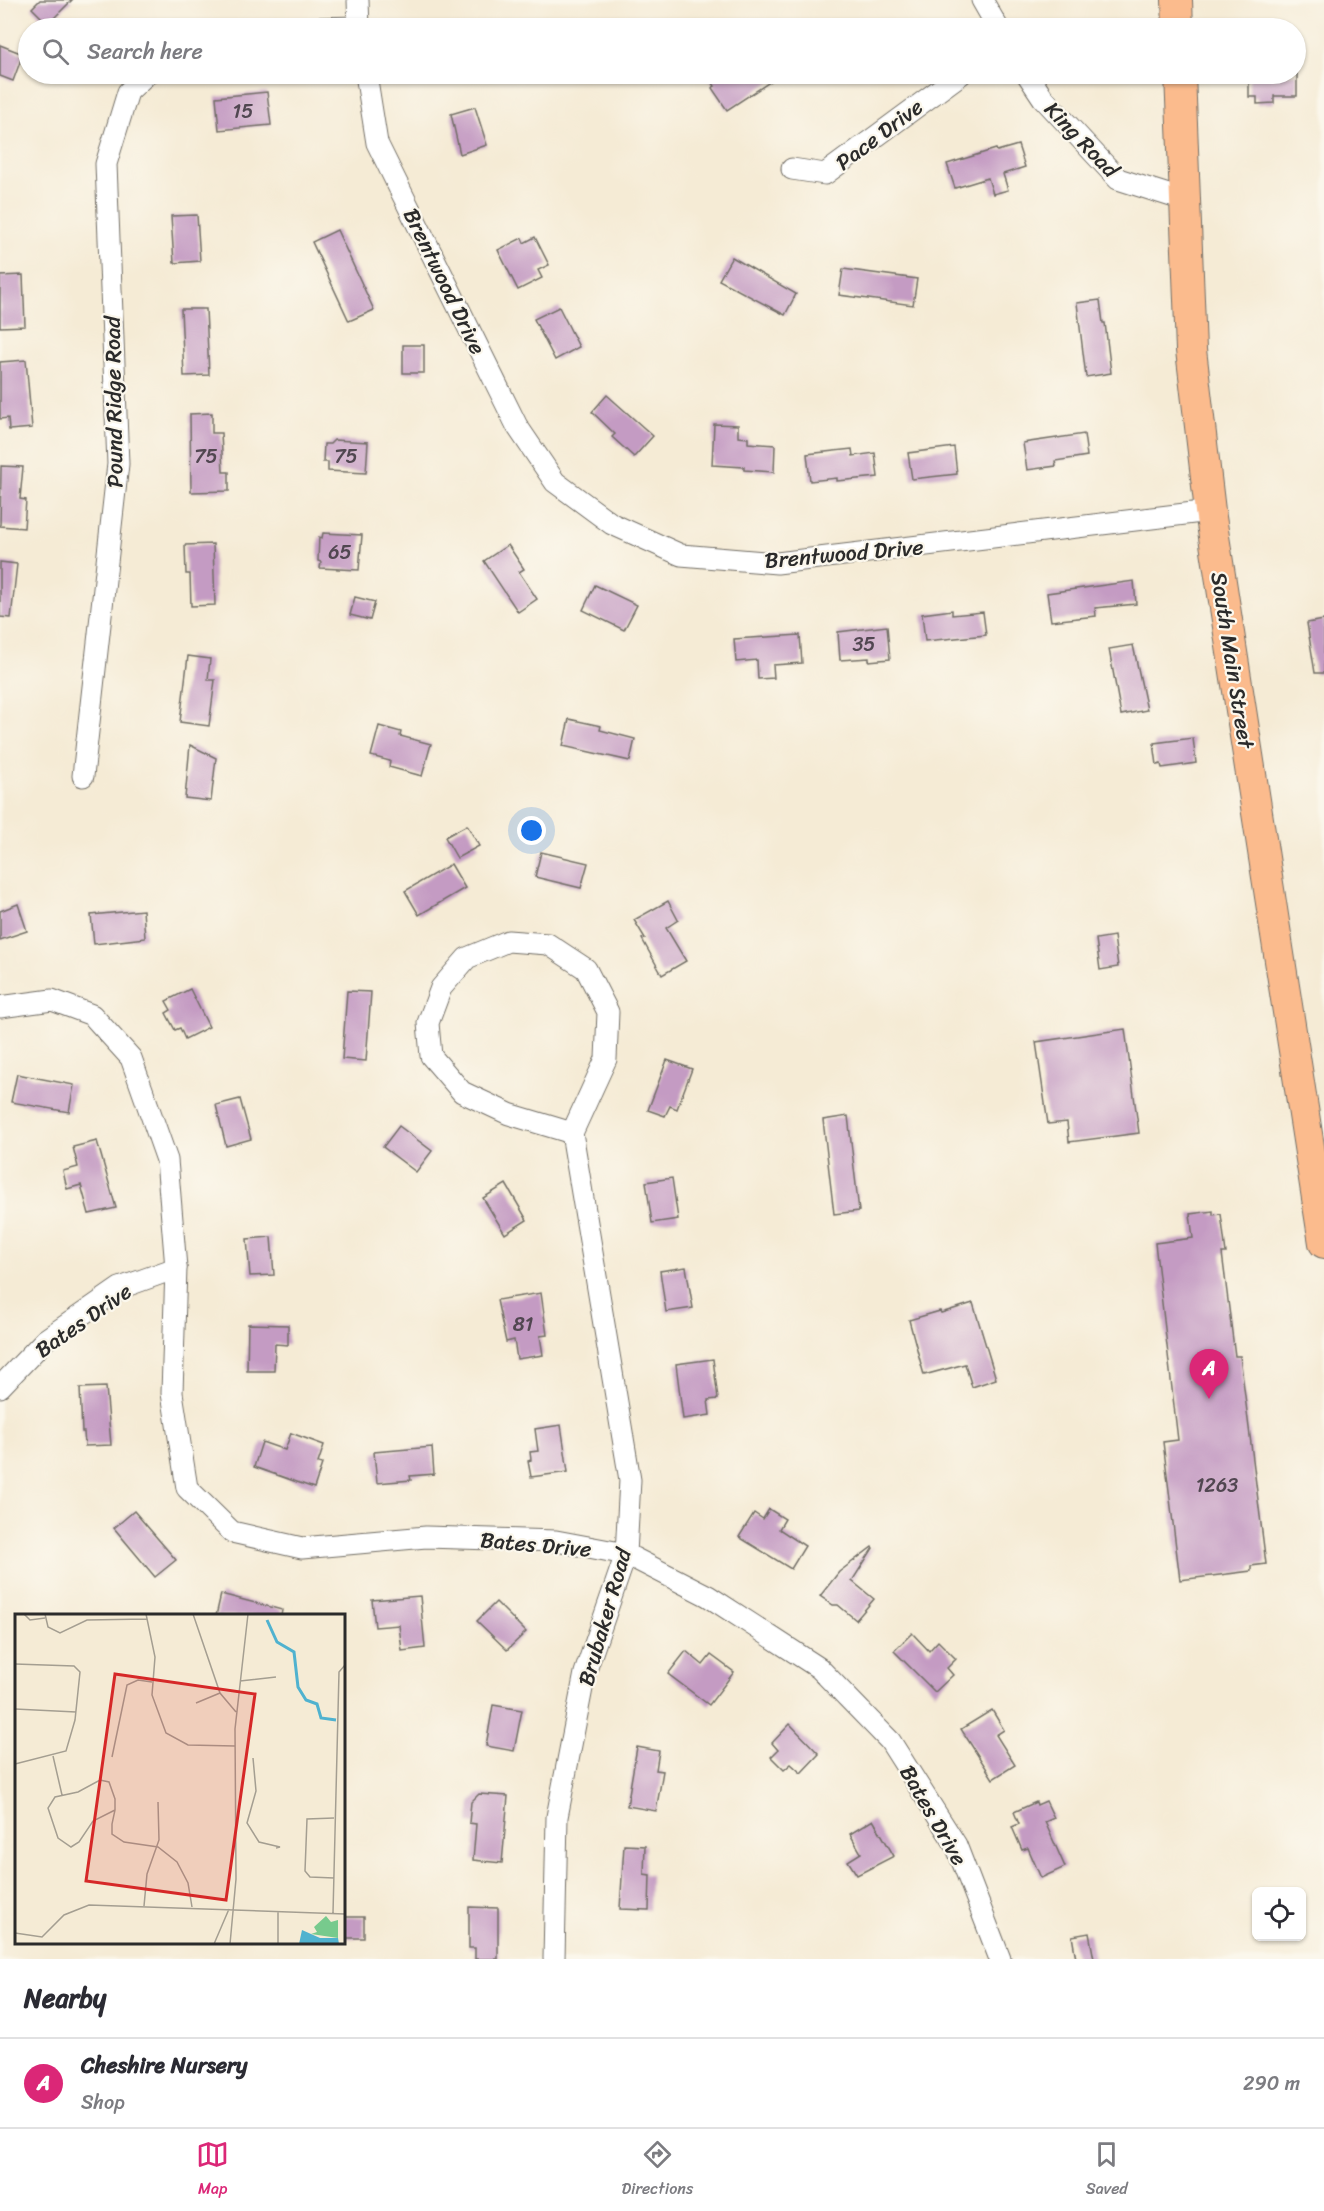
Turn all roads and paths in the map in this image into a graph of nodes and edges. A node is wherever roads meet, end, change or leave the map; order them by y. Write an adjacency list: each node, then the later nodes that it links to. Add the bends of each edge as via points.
1 (358, 0): 4 (street)
2 (982, 0): 5 (street)
3 (1178, 0): 6 (highway)
4 (359, 18)
5 (992, 18)
6 (1178, 18)
7 (136, 84): 15 (street, Pound Ridge Road, via 128,92 106,164 118,464)
8 (368, 84): 14 (street, Brentwood Drive, via 377,143 517,426 555,482 612,524 681,555 777,563)
9 (947, 84): 12 (street, Pace Drive, via 825,174)
10 (1034, 84): 13 (street, King Road, via 1118,179)
11 (1180, 84): 13 (highway, South Main Street)
12 (792, 169)
13 (1184, 200): 14 (highway, South Main Street, via 1191,350)
14 (1210, 511): 18 (highway, South Main Street)
15 (83, 776)
16 (0, 1007): 20 (street, Bates Drive, via 52,1000 93,1015 131,1058 167,1160)
17 (572, 1133): 17 (street, via 606,1059 608,1012 586,969 548,944 508,941 466,958 441,988 428,1023 431,1056 462,1092 509,1114); 22 (street, Brubaker Road, via 630,1480)
18 (1320, 1194): 19 (highway, South Main Street)
19 (1324, 1235)
20 (176, 1268): 21 (street, Bates Drive, via 120,1288 45,1340); 22 (street, Bates Drive, via 172,1393 187,1488 232,1532 302,1548 426,1537 556,1541)
21 (0, 1387)
22 (626, 1554): 23 (street, Brubaker Road, via 585,1673 557,1817); 24 (street, Bates Drive, via 708,1596 819,1668 890,1741 956,1845)
23 (554, 1959)
24 (1000, 1959)

